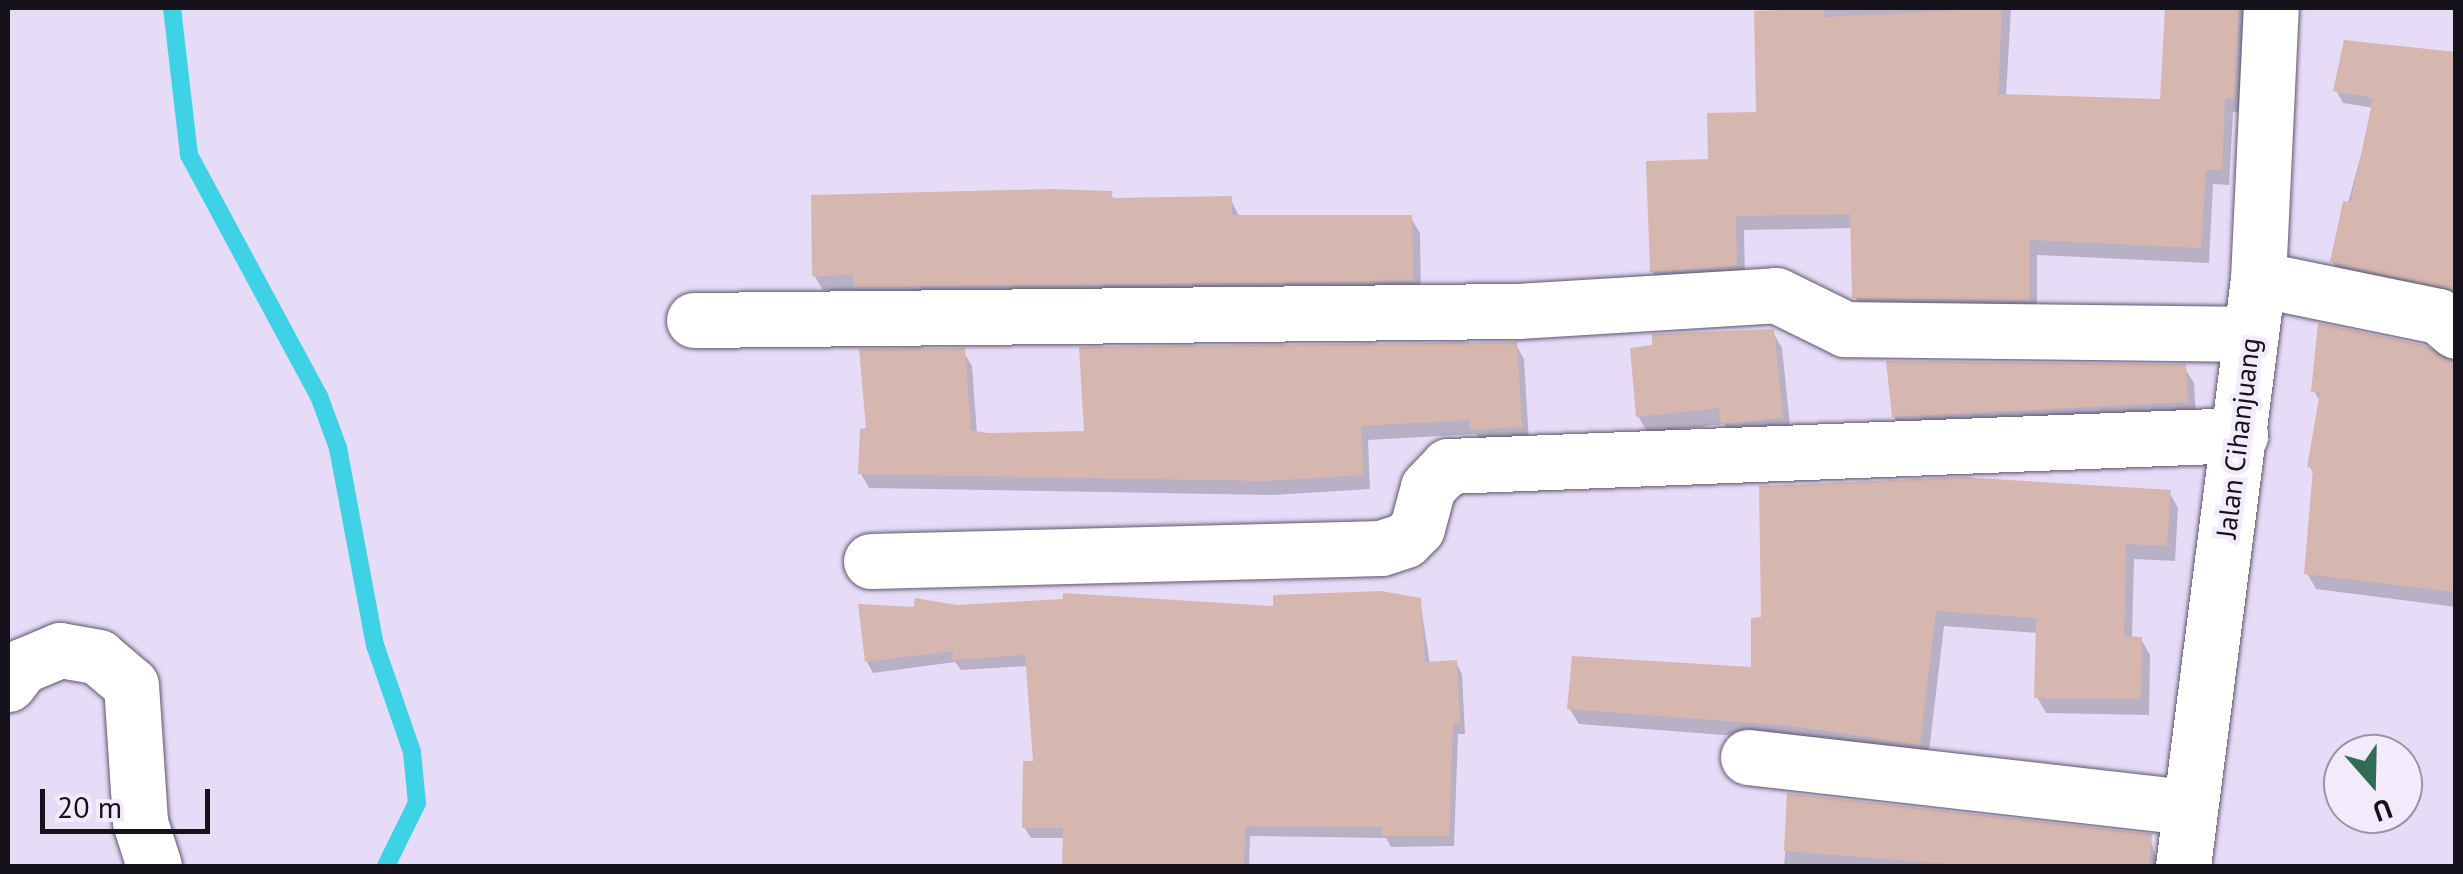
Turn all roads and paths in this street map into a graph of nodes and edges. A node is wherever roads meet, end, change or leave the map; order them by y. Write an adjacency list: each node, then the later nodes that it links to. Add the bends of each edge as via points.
1 (2271, 8): 2 (street, Jalan Cihanjuang)
2 (2258, 278): 4 (street, via 2438,316); 5 (street, Jalan Cihanjuang)
3 (694, 320): 5 (street, via 1518,312 1776,294 1844,329)
4 (2456, 331)
5 (2252, 334): 6 (street, Jalan Cihanjuang)
6 (2237, 453): 7 (street); 8 (street, via 1448,466 1436,472 1417,528 1381,548); 11 (street, Jalan Cihanjuang)
7 (1877, 480)
8 (871, 561)
9 (8, 684): 12 (street, via 22,666 60,650 98,657 131,685 140,822)
10 (1748, 757): 11 (street)
11 (2190, 807): 13 (street, Jalan Cihanjuang)
12 (154, 866)
13 (2183, 866)

